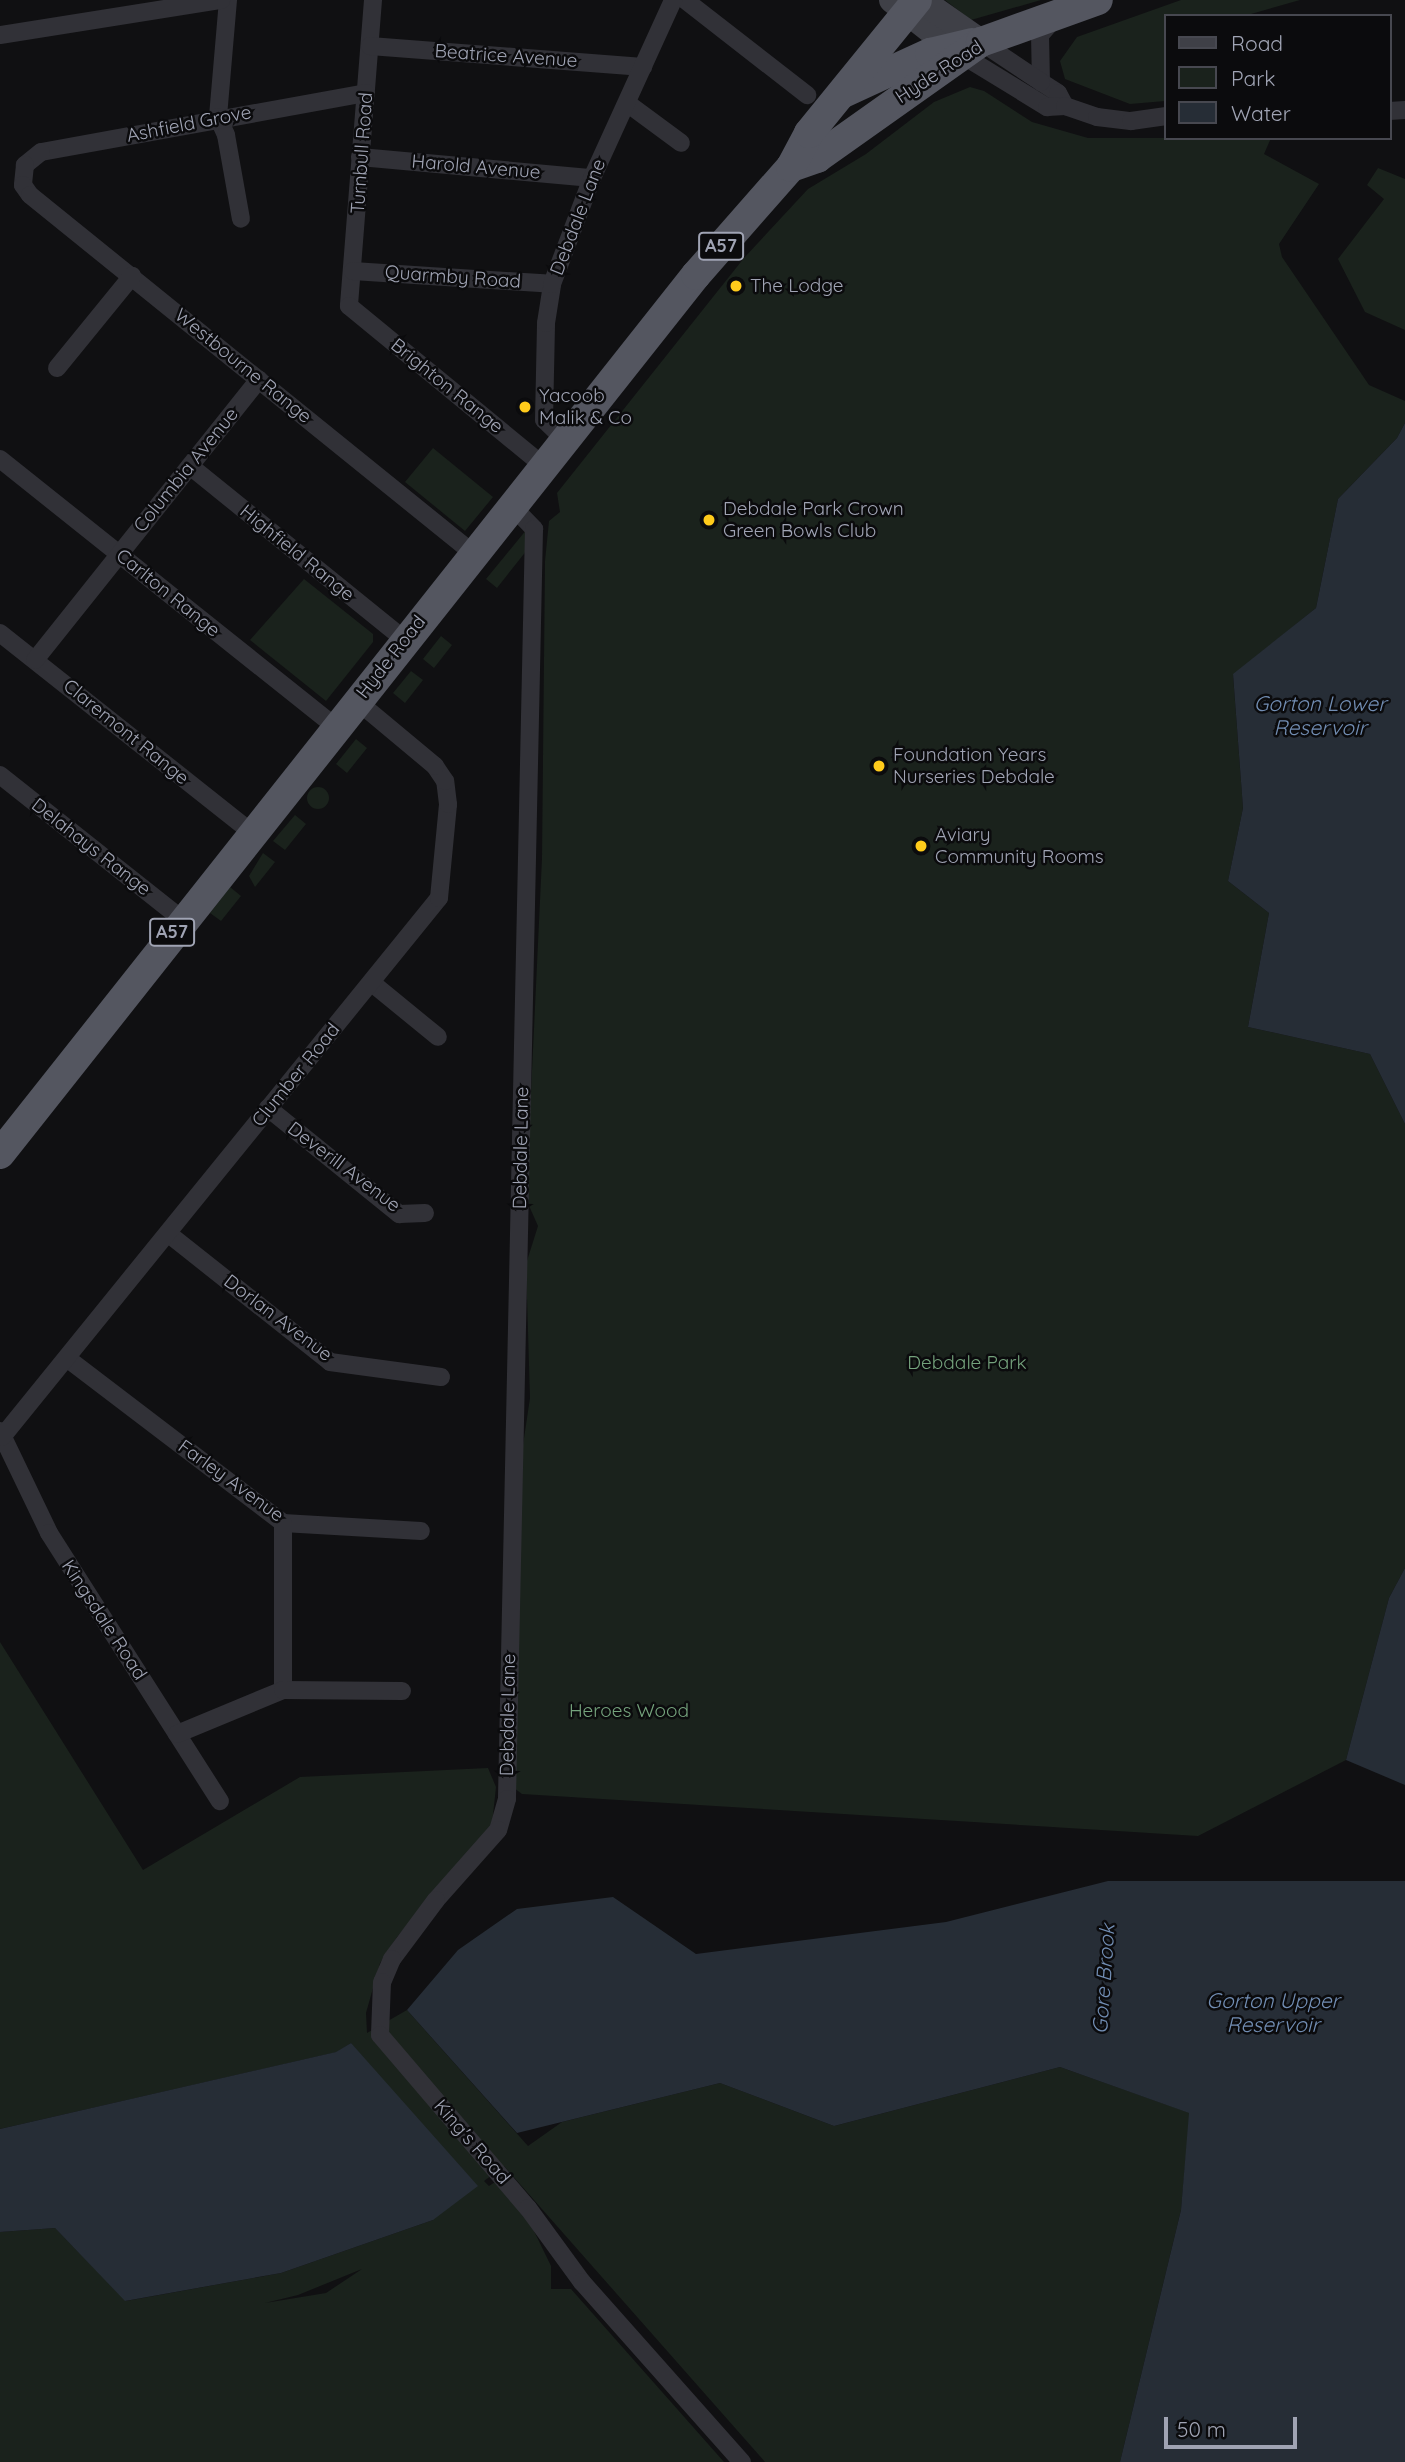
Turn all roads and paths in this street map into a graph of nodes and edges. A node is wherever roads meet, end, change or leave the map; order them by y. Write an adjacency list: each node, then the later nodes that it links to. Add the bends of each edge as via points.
1 (221, 0): 9 (street)
2 (228, 0): 20 (street)
3 (373, 0): 10 (street, Turnbull Road)
4 (673, 0): 12 (street, Debdale Lane)
5 (685, 0): 15 (street)
6 (1098, 0): 8 (highway, Hyde Road / A57)
7 (909, 3): 11 (main road); 16 (highway, Hyde Road / A57)
8 (1043, 30): 11 (highway, Hyde Road / A57); 13 (street)
9 (0, 35)
10 (370, 46): 12 (street, Beatrice Avenue); 14 (street, Turnbull Road)
11 (965, 48): 13 (street); 16 (highway, A57); 18 (street, via 1047,107); 23 (highway, Hyde Road / A57, via 817,158)
12 (643, 67): 17 (street, Debdale Lane)
13 (1041, 82): 18 (street, via 1058,93)
14 (366, 93): 20 (street, Ashfield Grove); 22 (street, Turnbull Road)
15 (807, 95)
16 (839, 95): 23 (highway, Hyde Road / A57, via 798,149)
17 (627, 103): 21 (street); 25 (street, Debdale Lane)
18 (1065, 106): 19 (street, via 1097,117 1131,121)
19 (1164, 116)
20 (218, 117): 24 (street, Ashfield Grove, via 41,152 29,159); 26 (street, via 226,135)
21 (681, 143)
22 (360, 157): 25 (street, Harold Avenue); 27 (street, Turnbull Road)
23 (791, 167): 33 (highway, Hyde Road / A57, via 696,275)
24 (22, 173): 28 (street, Westbourne Range, via 30,195)
25 (592, 178): 29 (street, Debdale Lane)
26 (241, 219)
27 (353, 271): 29 (street, Quarmby Road); 30 (street, Turnbull Road)
28 (132, 276): 31 (street); 32 (street, Westbourne Range)
29 (552, 284): 33 (street, Debdale Lane, via 546,323 544,420)
30 (349, 306): 36 (street, Brighton Range)
31 (57, 368)
32 (260, 379): 35 (street, Columbia Avenue); 39 (street, Westbourne Range)
33 (565, 440): 36 (highway, Hyde Road / A57)
34 (0, 459): 38 (street, Carlton Range)
35 (190, 466): 38 (street, Columbia Avenue); 41 (street, Highfield Range)
36 (544, 466): 37 (highway, Hyde Road / A57)
37 (512, 506): 39 (highway, Hyde Road / A57); 62 (street, Debdale Lane, via 534,528)
38 (119, 554): 42 (street, Columbia Avenue); 44 (street, Carlton Range)
39 (474, 554): 41 (highway, Hyde Road / A57)
40 (0, 633): 42 (street, Claremont Range)
41 (405, 640): 43 (highway, Hyde Road / A57)
42 (35, 660): 46 (street, Claremont Range)
43 (357, 701): 44 (highway, Hyde Road / A57); 48 (street, Clumber Road, via 435,766 445,781 448,804 439,898)
44 (336, 727): 46 (highway, Hyde Road / A57)
45 (0, 775): 47 (street, Delahays Range)
46 (251, 832): 47 (highway, Hyde Road / A57)
47 (182, 919): 51 (highway, Hyde Road / A57)
48 (372, 983): 49 (street); 50 (street, Clumber Road)
49 (438, 1037)
50 (268, 1108): 52 (street, Deverill Avenue, via 399,1213); 53 (street, Clumber Road)
51 (0, 1154)
52 (425, 1213)
53 (170, 1236): 54 (street, Clumber Road); 55 (street, Dorlan Avenue, via 331,1362)
54 (68, 1359): 56 (street, Clumber Road); 57 (street, Farley Avenue)
55 (441, 1377)
56 (1, 1434): 61 (street, Kingsdale Road, via 49,1533)
57 (283, 1523): 58 (street, Farley Avenue); 59 (street)
58 (421, 1531)
59 (283, 1690): 60 (street); 61 (street)
60 (402, 1691)
61 (177, 1734): 63 (street, Kingsdale Road)
62 (507, 1799): 64 (street, King's Road, via 498,1830 392,1959 382,1982 380,2035 528,2208 582,2282)
63 (220, 1801)
64 (742, 2462)

